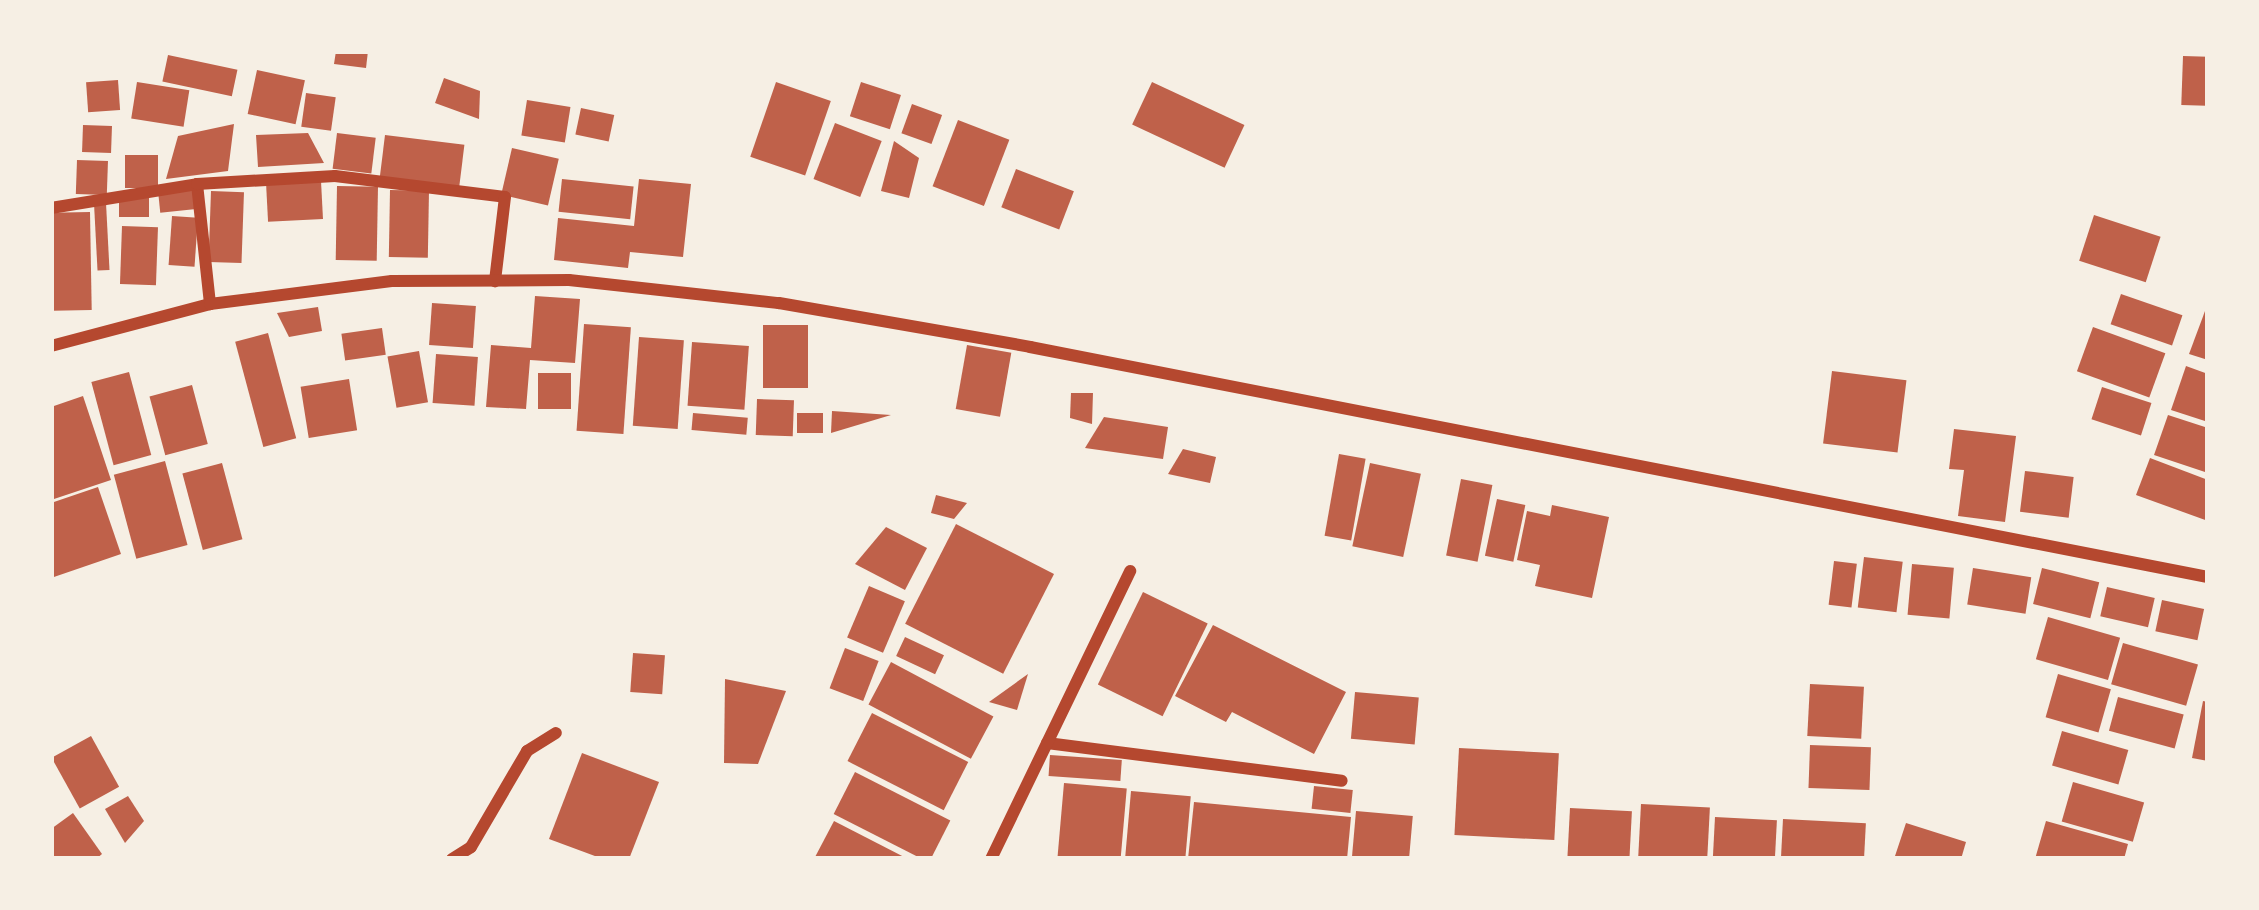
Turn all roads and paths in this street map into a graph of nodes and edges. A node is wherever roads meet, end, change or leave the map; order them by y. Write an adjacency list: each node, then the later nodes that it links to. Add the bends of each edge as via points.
1 (197, 184): 2 (street); 3 (street, via 335,176 505,197); 4 (street)
2 (51, 208)
3 (495, 281): 4 (street, via 392,281); 7 (street, via 569,280 756,301 939,331)
4 (210, 304): 5 (street)
5 (51, 346)
6 (1130, 571): 9 (street)
7 (2208, 577)
8 (556, 733): 11 (street, via 527,752 471,847)
9 (1047, 743): 10 (street); 12 (street)
10 (1342, 781)
11 (452, 859)
12 (992, 859)

